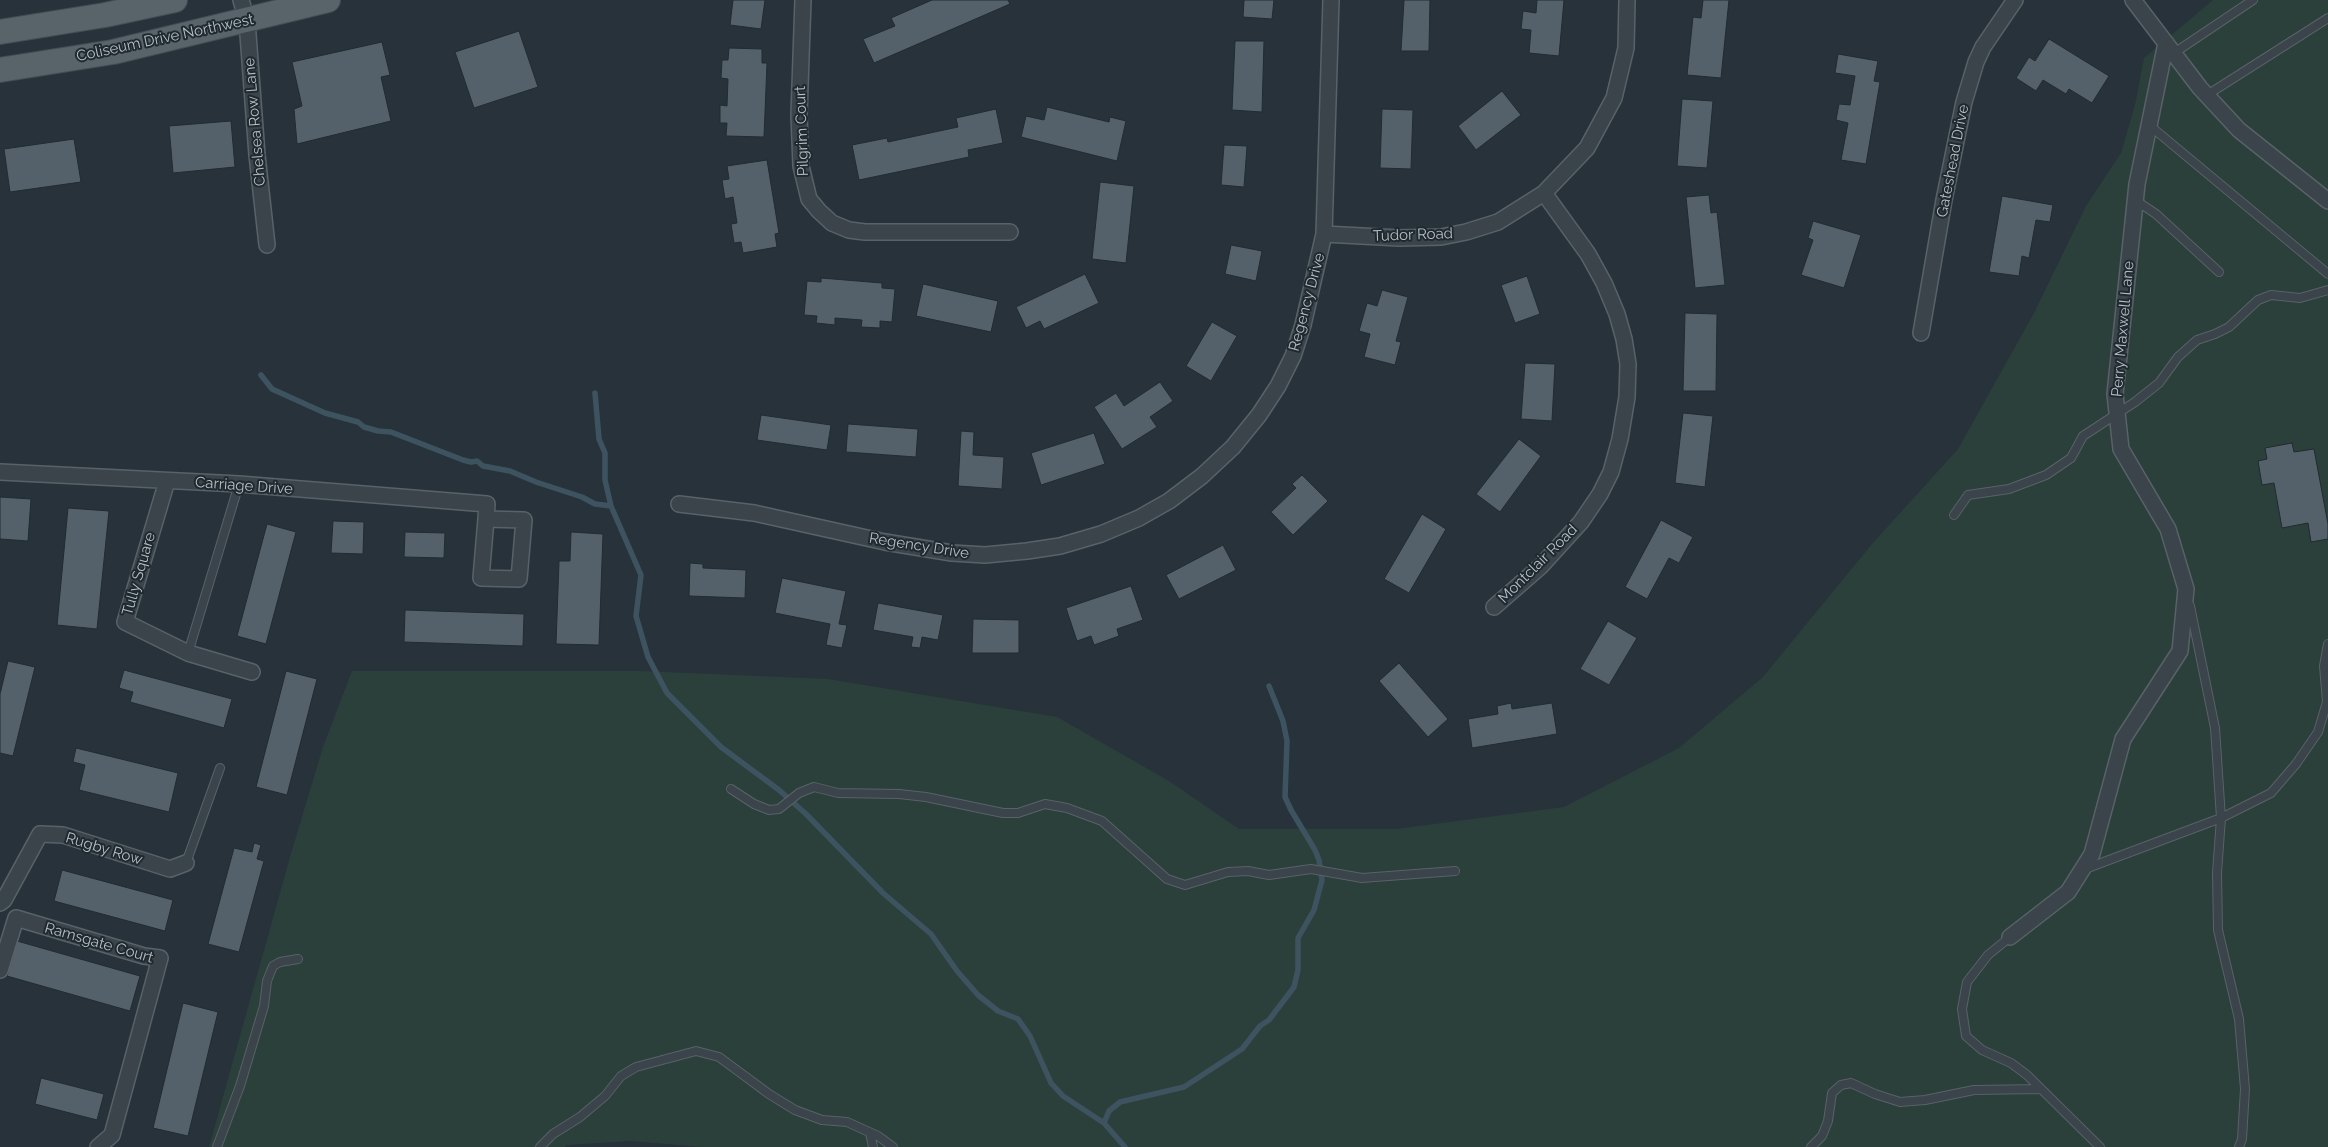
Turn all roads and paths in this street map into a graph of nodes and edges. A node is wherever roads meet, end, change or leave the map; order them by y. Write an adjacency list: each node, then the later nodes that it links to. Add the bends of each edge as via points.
1 (175, 0): 11 (main road)
2 (328, 0): 9 (main road, Coliseum Drive Northwest)
3 (803, 0): 19 (street, Pilgrim Court, via 799,115 801,166 809,199 819,211 849,230 865,232)
4 (1331, 0): 20 (street, Regency Drive)
5 (1628, 0): 16 (street, Tudor Road, via 1626,48 1614,98 1587,148)
6 (2015, 0): 25 (street, Gateshead Drive, via 1983,47 1969,86)
7 (2133, 0): 12 (street)
8 (2254, 0): 12 (lane)
9 (244, 11): 13 (main road, Coliseum Drive Northwest, via 112,52); 21 (street, Chelsea Row Lane)
10 (2328, 18): 14 (lane)
11 (0, 32)
12 (2170, 48): 14 (street); 15 (street, Perry Maxwell Lane)
13 (0, 70)
14 (2207, 95): 18 (street, via 2239,130)
15 (2149, 125): 17 (street, Perry Maxwell Lane); 23 (lane)
16 (1544, 192): 20 (street, Tudor Road, via 1498,222 1441,237); 34 (street, Montclair Road, via 1588,254 1617,314 1628,364 1627,397 1618,448 1600,494 1581,522 1541,566)
17 (2135, 200): 22 (lane, via 2156,214); 26 (street, Perry Maxwell Lane, via 2115,394)
18 (2328, 201)
19 (1010, 232)
20 (1324, 234): 30 (street, Regency Drive, via 1303,325 1293,356 1278,386 1233,447 1196,481 1139,518 1060,546 985,555 952,553 754,513)
21 (267, 245)
22 (2219, 272)
23 (2328, 274)
24 (2328, 290): 26 (lane, via 2300,298 2271,295 2258,300 2229,327 2197,340 2178,357 2159,383)
25 (1920, 333)
26 (2117, 414): 32 (lane, via 2083,436 2071,458 2046,475 2009,489 1968,495); 33 (street, Perry Maxwell Lane, via 2121,449 2168,529)
27 (0, 472): 28 (street, Carriage Drive)
28 (167, 481): 29 (street, Carriage Drive); 36 (street, Tully Square, via 125,622)
29 (239, 484): 31 (street, Carriage Drive); 36 (lane)
30 (679, 504)
31 (486, 511): 31 (street, Carriage Drive, via 481,578 520,579 524,520)
32 (1954, 515)
33 (2186, 589): 40 (lane, via 2216,728); 42 (street, Perry Maxwell Lane, via 2180,651 2123,739 2092,854)
34 (1494, 607)
35 (2328, 644): 40 (lane, via 2324,666 2327,702 2318,732 2271,793)
36 (188, 653): 37 (street, Tully Square)
37 (252, 672)
38 (220, 768): 41 (lane)
39 (731, 789): 43 (lane, via 769,810 783,807 799,793 814,787 838,793 898,794 1002,813 1018,813 1045,804 1067,808 1102,821 1167,879 1185,885 1228,872 1268,875 1310,869 1362,878)
40 (2222, 818): 42 (lane); 57 (lane, via 2217,873 2218,930 2239,1019 2245,1089 2242,1138)
41 (186, 864): 44 (street, Rugby Row, via 170,869 63,835 40,834)
42 (2082, 870): 45 (street, Perry Maxwell Lane, via 2068,892)
43 (1455, 871)
44 (0, 903)
45 (2010, 937): 48 (lane, via 1988,956 1967,982 1962,1010 1966,1036 1982,1050 2011,1063)
46 (298, 959): 51 (lane, via 273,966 240,1086)
47 (0, 970): 50 (street, Ramsgate Court, via 16,918 160,958 112,1136)
48 (2041, 1088): 55 (lane, via 1974,1090 1900,1102 1851,1083 1842,1085 1832,1093 1822,1136); 56 (lane)
49 (870, 1133): 52 (lane, via 847,1122 822,1120 795,1110 719,1058 696,1051 636,1067 622,1076 580,1117 553,1134); 53 (lane); 54 (lane)
50 (98, 1147)
51 (217, 1147)
52 (540, 1147)
53 (874, 1147)
54 (893, 1147)
55 (1811, 1147)
56 (2100, 1147)
57 (2238, 1147)

